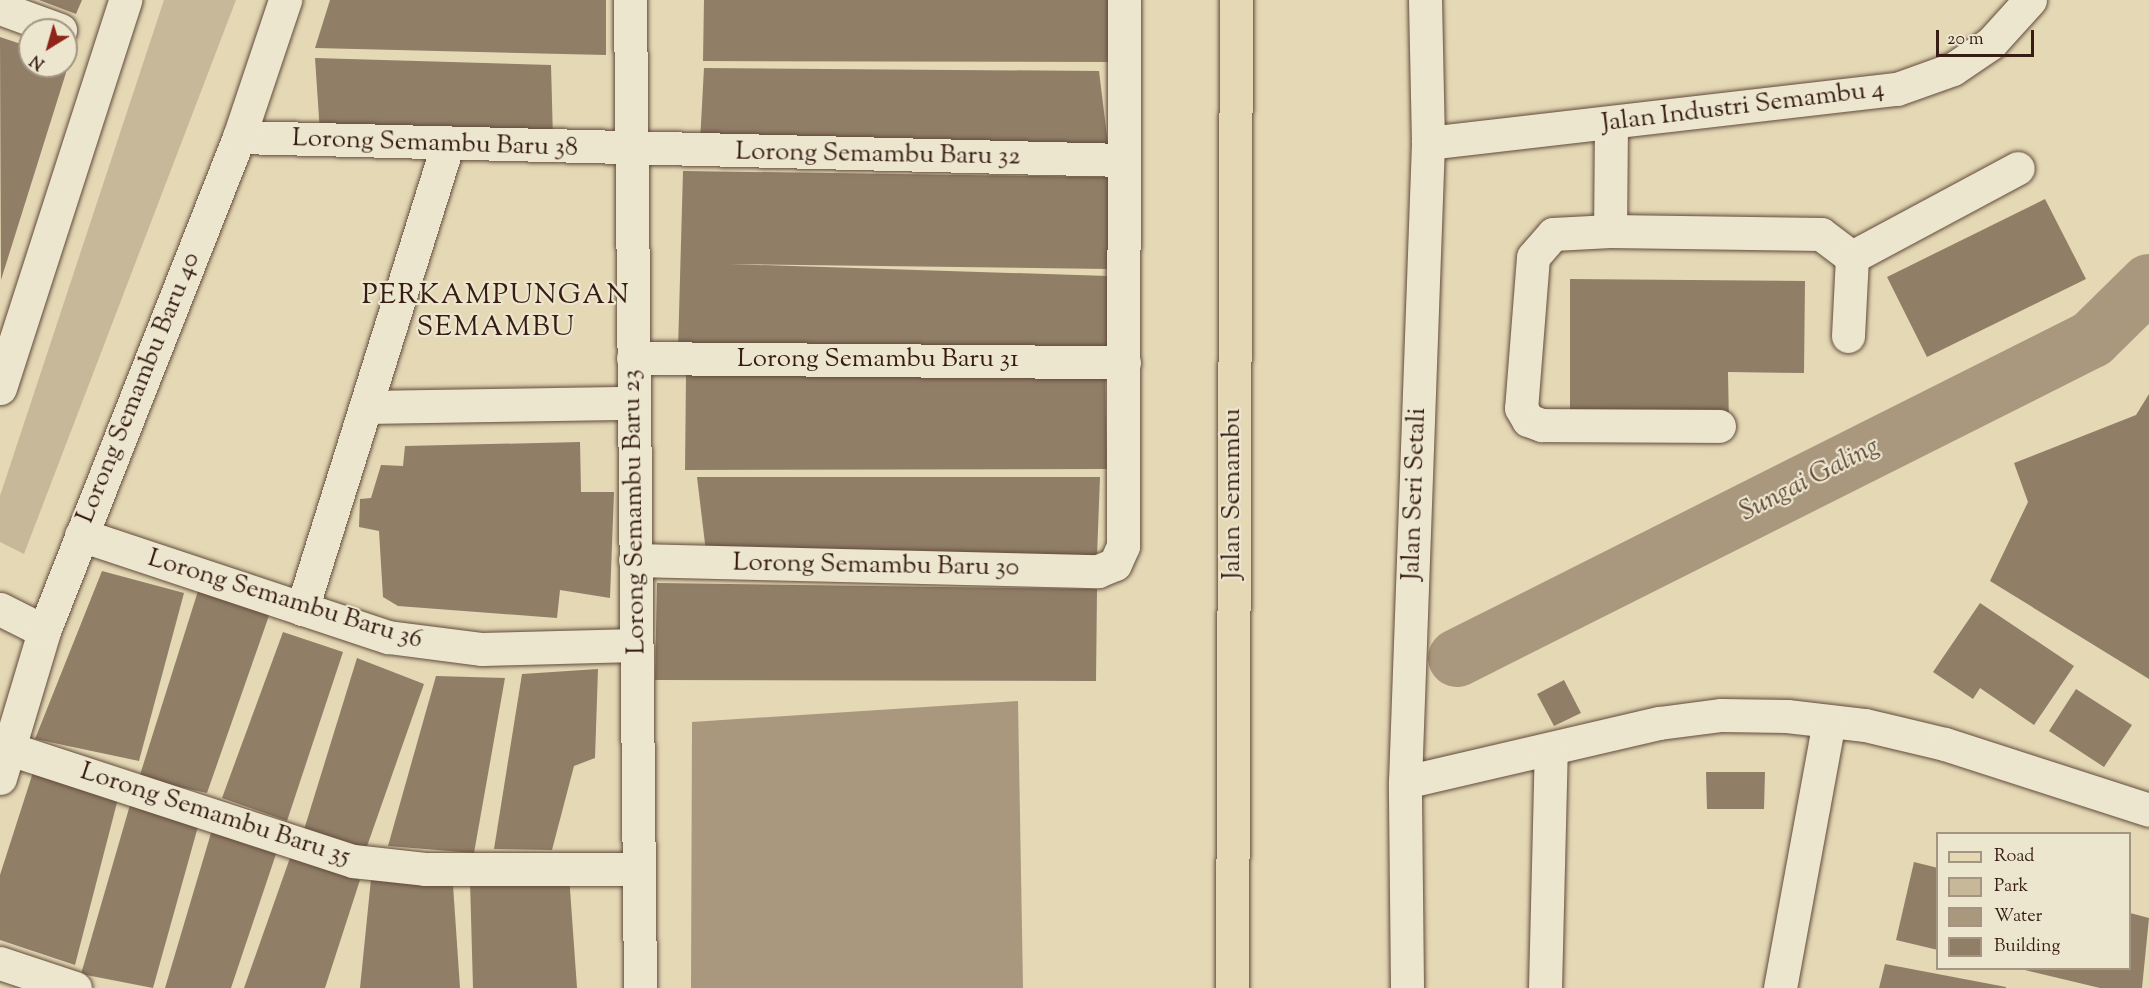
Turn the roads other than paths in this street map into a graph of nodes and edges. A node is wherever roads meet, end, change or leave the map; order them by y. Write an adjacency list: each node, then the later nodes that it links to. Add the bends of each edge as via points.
1 (125, 0): 11 (street)
2 (285, 0): 13 (street, Lorong Semambu Baru 40)
3 (630, 0): 16 (street, Lorong Semambu Baru 23)
4 (1124, 0): 17 (street)
5 (1236, 0): 43 (main road, Jalan Semambu)
6 (1425, 0): 14 (street, Jalan Seri Setali)
7 (2030, 0): 12 (street, Jalan Industri Semambu 4, via 1991,43 1953,69 1897,89)
8 (0, 8): 9 (street)
9 (27, 18)
10 (78, 36): 11 (street)
11 (109, 48): 24 (street)
12 (1611, 123): 14 (street, Jalan Industri Semambu 4); 19 (street)
13 (238, 137): 15 (street, Lorong Semambu Baru 38); 28 (street, Lorong Semambu Baru 40)
14 (1428, 143): 37 (street, Jalan Seri Setali)
15 (448, 144): 16 (street, Lorong Semambu Baru 38); 26 (street)
16 (632, 150): 17 (street, Lorong Semambu Baru 32); 22 (street, Lorong Semambu Baru 23)
17 (1124, 160): 23 (street)
18 (2018, 168): 20 (street)
19 (1610, 231): 20 (street, via 1821,234); 27 (street, via 1553,234 1533,257 1521,408 1528,420 1542,425)
20 (1852, 256): 21 (street)
21 (1848, 336)
22 (633, 358): 23 (street, Lorong Semambu Baru 31); 25 (street, Lorong Semambu Baru 23)
23 (1124, 362): 29 (street, Lorong Semambu Baru 30, via 1124,546 1115,564 1098,571)
24 (0, 388)
25 (634, 403): 26 (street); 29 (street, Lorong Semambu Baru 23)
26 (366, 407): 31 (street)
27 (1719, 426)
28 (81, 535): 31 (street, Lorong Semambu Baru 36); 32 (street, Lorong Semambu Baru 40)
29 (635, 560): 33 (street, Lorong Semambu Baru 23)
30 (0, 609): 32 (street)
31 (302, 609): 33 (street, Lorong Semambu Baru 36, via 388,637 435,646)
32 (44, 631): 36 (street, Lorong Semambu Baru 40)
33 (636, 645): 39 (street, Lorong Semambu Baru 23)
34 (1829, 721): 35 (street, via 1721,714); 38 (street, via 1945,744); 46 (street)
35 (1551, 750): 37 (street); 45 (street)
36 (5, 764): 39 (street, Lorong Semambu Baru 35, via 353,861 425,869)
37 (1405, 782): 44 (street, Jalan Seri Setali)
38 (2149, 810)
39 (638, 869): 42 (street, Lorong Semambu Baru 23)
40 (0, 963): 41 (street)
41 (75, 988)
42 (640, 988)
43 (1232, 988)
44 (1407, 988)
45 (1545, 988)
46 (1780, 988)

